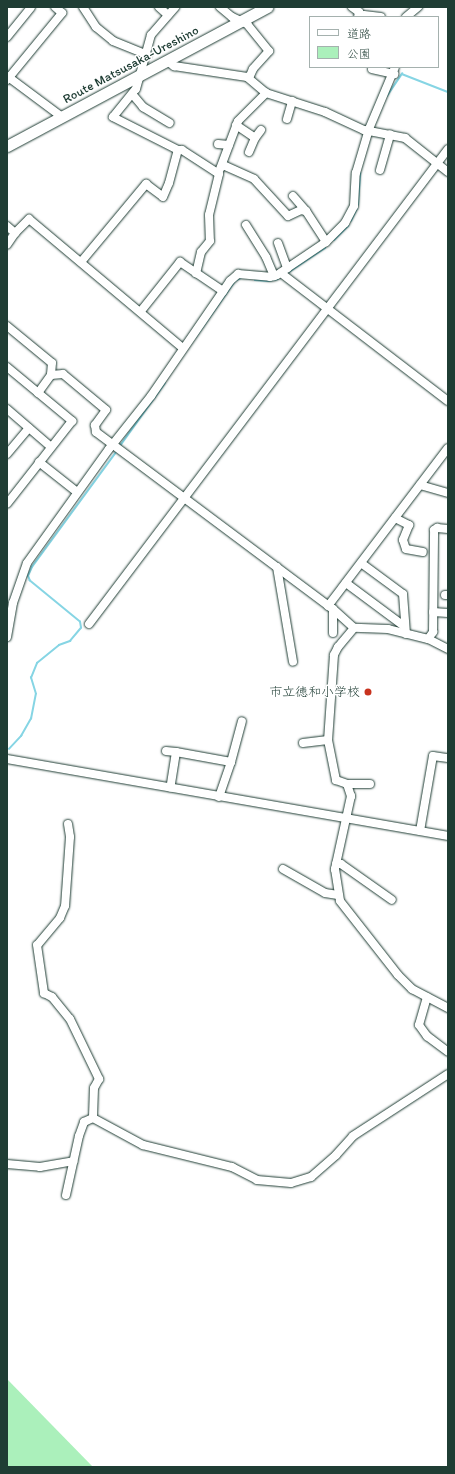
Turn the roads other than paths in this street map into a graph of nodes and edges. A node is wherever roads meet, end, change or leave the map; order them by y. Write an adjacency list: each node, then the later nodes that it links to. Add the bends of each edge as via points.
1 (31, 7): 12 (street)
2 (54, 7): 18 (street, via 62,13)
3 (83, 7): 13 (street, via 96,28 113,41)
4 (159, 7): 9 (street)
5 (176, 7): 9 (street)
6 (220, 7): 11 (street)
7 (267, 7): 11 (main road, Route Matsusaka-Ureshino)
8 (352, 7): 10 (street)
9 (168, 15): 13 (street, via 151,35)
10 (361, 16)
11 (241, 21): 14 (main road, Route Matsusaka-Ureshino); 19 (street, via 256,32 269,51 253,69)
12 (7, 37)
13 (146, 55): 17 (street)
14 (167, 61): 17 (main road, Route Matsusaka-Ureshino); 19 (street, via 174,66)
15 (372, 69): 16 (street)
16 (395, 70): 27 (street)
17 (141, 74): 21 (street); 23 (main road, Route Matsusaka-Ureshino)
18 (8, 78): 23 (street)
19 (249, 78): 20 (street)
20 (266, 92): 22 (street); 26 (street)
21 (133, 95): 25 (street, via 143,107); 35 (street, via 113,116)
22 (292, 101): 24 (street); 27 (street, via 325,112 364,130)
23 (62, 117): 33 (main road, Route Matsusaka-Ureshino)
24 (287, 119)
25 (170, 124)
26 (236, 125): 30 (street); 32 (street)
27 (369, 129): 29 (street); 46 (street, via 356,173 354,206 345,223)
28 (261, 130): 30 (street)
29 (390, 134): 37 (street, via 405,138); 39 (street)
30 (255, 138): 36 (street)
31 (218, 144): 32 (street)
32 (229, 145): 38 (street)
33 (7, 146)
34 (448, 149): 37 (street)
35 (178, 150): 38 (street, via 202,157); 49 (street, via 164,197 146,184)
36 (249, 152)
37 (437, 163): 40 (street); 53 (street)
38 (220, 168): 42 (street, via 254,180 288,216 302,210); 51 (street, via 209,215 210,241 201,252)
39 (380, 170)
40 (448, 172)
41 (293, 196): 42 (street)
42 (306, 211): 46 (street)
43 (246, 225): 50 (street, via 266,257)
44 (7, 226): 45 (street)
45 (15, 233): 48 (street); 49 (street, via 29,219)
46 (326, 242): 50 (street)
47 (278, 243): 50 (street)
48 (7, 245)
49 (81, 262): 54 (street)
50 (281, 272): 52 (street, via 238,274); 53 (street)
51 (196, 273): 52 (street); 54 (street, via 180,262)
52 (223, 291): 56 (street)
53 (326, 310): 60 (street); 71 (street)
54 (141, 311): 56 (street)
55 (7, 326): 58 (street, via 52,363)
56 (183, 348): 63 (street, via 151,396)
57 (7, 367): 59 (street)
58 (51, 375): 59 (street); 63 (street, via 63,374 106,410 96,425 96,432)
59 (38, 393): 64 (street, via 72,421)
60 (448, 401)
61 (7, 409): 62 (street)
62 (29, 428): 64 (street); 66 (street)
63 (112, 444): 69 (street); 71 (street)
64 (50, 446): 67 (street)
65 (448, 448): 68 (street)
66 (7, 454)
67 (39, 462): 69 (street); 72 (street)
68 (420, 485): 70 (street); 73 (street)
69 (77, 492): 79 (street, via 27,563)
70 (448, 493)
71 (184, 497): 77 (street); 83 (street)
72 (7, 504)
73 (395, 518): 75 (street, via 409,525 403,540 406,549); 76 (street)
74 (448, 529): 81 (street, via 434,530)
75 (423, 552)
76 (361, 563): 78 (street); 85 (street, via 403,594)
77 (277, 567): 80 (street); 90 (street)
78 (346, 583): 80 (street); 85 (street)
79 (10, 604): 87 (street)
80 (330, 608): 84 (street); 86 (street)
81 (433, 612): 82 (street); 88 (street, via 433,632)
82 (448, 613)
83 (89, 624)
84 (354, 628): 85 (street); 92 (street, via 334,655)
85 (405, 630): 88 (street)
86 (333, 634)
87 (7, 638)
88 (428, 639): 89 (street)
89 (448, 649)
90 (293, 662)
91 (242, 721): 98 (street)
92 (328, 740): 93 (street); 99 (street, via 336,780)
93 (303, 743)
94 (166, 751): 95 (street)
95 (176, 752): 98 (street); 101 (street)
96 (448, 758): 105 (street, via 433,756)
97 (7, 759): 101 (street)
98 (231, 762): 102 (street)
99 (347, 784): 100 (street); 103 (street, via 351,796)
100 (370, 784)
101 (170, 788): 102 (street)
102 (219, 797): 103 (street)
103 (346, 818): 105 (street); 107 (street)
104 (68, 824): 115 (street, via 70,837 65,906 60,918 37,945 44,993 52,997 70,1019 99,1079 94,1088)
105 (420, 831): 106 (street)
106 (448, 836)
107 (336, 864): 109 (street); 110 (street, via 341,864)
108 (283, 869): 109 (street, via 325,893)
109 (338, 895): 111 (street, via 398,975 412,989)
110 (392, 900)
111 (427, 997): 112 (street); 113 (street, via 419,1025 427,1036)
112 (448, 1008)
113 (448, 1052)
114 (448, 1074): 115 (street, via 353,1136 311,1177 291,1183 257,1180 232,1167 144,1145)
115 (93, 1118): 116 (street, via 84,1122)
116 (73, 1161): 117 (street, via 40,1167); 118 (street)
117 (7, 1164)
118 (66, 1195)

